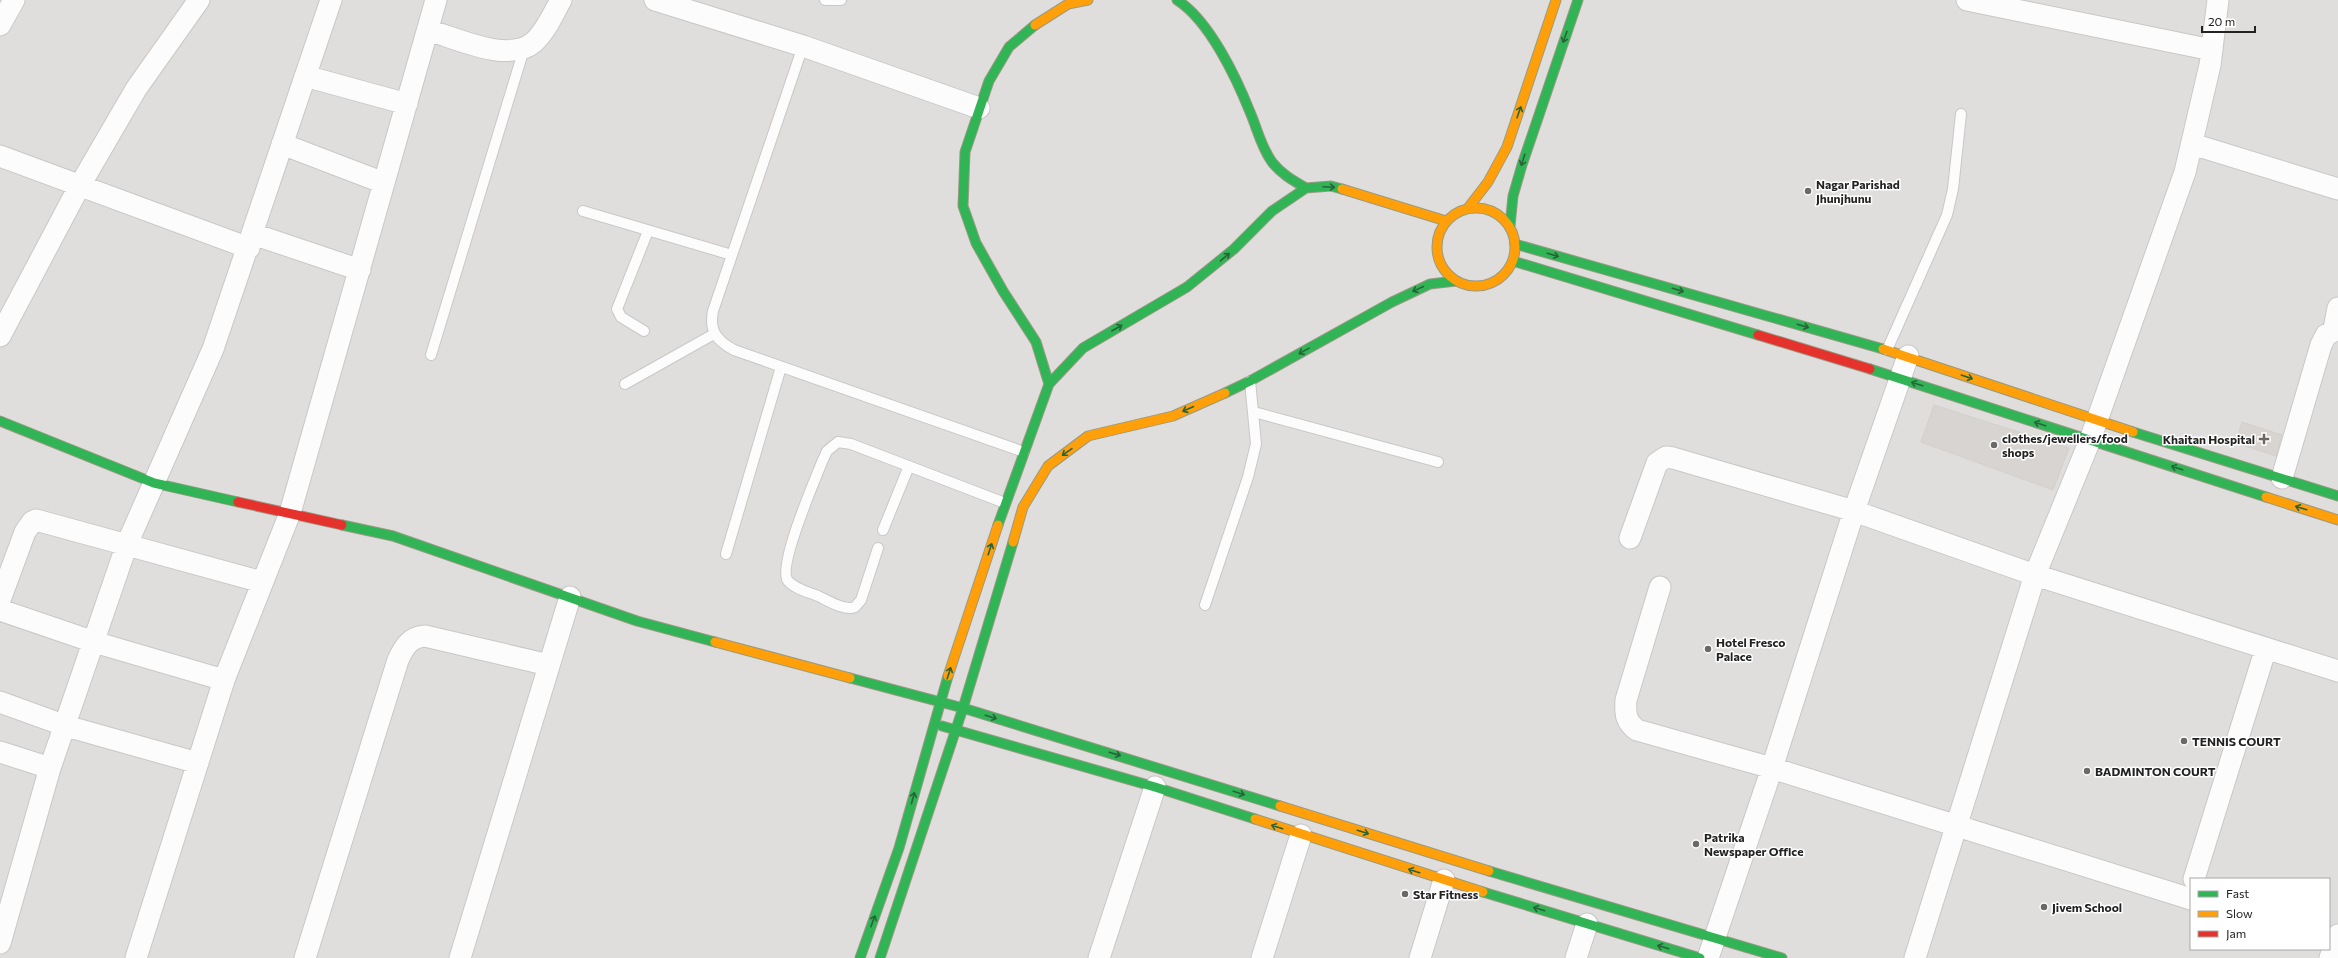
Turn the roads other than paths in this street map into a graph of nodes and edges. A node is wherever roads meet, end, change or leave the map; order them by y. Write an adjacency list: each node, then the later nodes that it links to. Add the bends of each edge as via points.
1 (14, 0): 15 (street)
2 (199, 0): 28 (street, via 136,89)
3 (331, 0): 20 (street)
4 (436, 0): 16 (street)
5 (561, 0): 18 (street, via 542,32)
6 (655, 0): 17 (street)
7 (825, 0): 8 (lane)
8 (841, 0)
9 (1088, 0): 22 (main road, via 1068,4 1036,24 1009,46 989,81)
10 (1177, 0): 29 (main road, via 1197,16 1227,64 1248,105 1269,159 1286,178)
11 (1556, 0): 31 (main road, one-way to 11, via 1494,172 1507,147)
12 (1578, 0): 34 (main road, one-way to 34, via 1522,165 1513,196)
13 (1967, 0): 19 (street)
14 (2218, 0): 19 (street)
15 (0, 25)
16 (428, 30): 18 (street, via 497,50 515,51); 21 (street)
17 (803, 46): 22 (street); 38 (lane)
18 (524, 48): 48 (lane)
19 (2212, 50): 25 (street)
20 (305, 76): 21 (street); 24 (street)
21 (407, 104): 27 (street)
22 (979, 108): 54 (main road, via 965,152 963,206 980,250 1036,342)
23 (1961, 114): 47 (lane, via 1954,189 1947,215)
24 (282, 144): 27 (street); 36 (street)
25 (2192, 144): 30 (street); 57 (street, via 2185,172)
26 (0, 156): 28 (street)
27 (384, 183): 40 (street)
28 (80, 187): 36 (street); 46 (street)
29 (1306, 188): 33 (main road, one-way to 33, via 1331,186); 54 (main road, one-way to 29, via 1083,348 1187,287 1234,249 1272,211)
30 (2338, 189)
31 (1468, 208): 33 (main road, via 1454,213); 34 (main road, via 1491,210)
32 (583, 211): 35 (lane)
33 (1446, 221): 41 (main road, via 1437,239 1438,256 1442,266)
34 (1510, 226): 37 (main road)
35 (648, 231): 38 (lane); 44 (lane, via 617,309 621,317)
36 (251, 241): 40 (street); 63 (street, via 202,377)
37 (1515, 244): 39 (main road); 47 (main road, one-way to 47)
38 (732, 255): 45 (lane, via 713,311)
39 (1513, 261): 41 (main road, via 1508,270 1492,283 1482,286); 51 (main road)
40 (360, 270): 67 (street)
41 (1456, 281): 52 (main road, one-way to 52, via 1430,284 1392,302)
42 (2338, 308): 43 (street)
43 (2336, 329): 62 (street, via 2326,335 2321,345)
44 (644, 331)
45 (714, 334): 50 (lane, via 724,345 734,350); 53 (lane)
46 (0, 336)
47 (1887, 350): 49 (main road)
48 (431, 355)
49 (1908, 356): 51 (street); 57 (main road, one-way to 57)
50 (781, 367): 59 (lane); 73 (lane)
51 (1901, 379): 58 (main road, one-way to 51); 66 (street)
52 (1250, 381): 55 (lane); 89 (main road, one-way to 89, via 1173,416 1088,436 1048,466 1023,507)
53 (625, 384)
54 (1049, 384): 59 (main road)
55 (1254, 412): 60 (lane); 80 (lane, via 1256,444 1253,459)
56 (0, 421): 63 (main road)
57 (2097, 421): 58 (street); 62 (main road)
58 (2090, 440): 68 (main road, one-way to 58); 75 (street)
59 (1024, 452): 65 (main road)
60 (1438, 462)
61 (909, 466): 65 (lane); 69 (lane); 72 (lane, via 851,444 838,442 832,445 822,462 793,538 785,566 786,575 788,580 802,590 850,609 861,600)
62 (2282, 478): 64 (main road)
63 (154, 483): 67 (main road); 71 (street)
64 (2338, 496)
65 (1006, 502): 88 (main road, one-way to 65)
66 (1854, 511): 70 (street, via 1666,457 1657,463); 75 (street); 96 (street)
67 (290, 513): 76 (street); 78 (main road, via 393,536)
68 (2338, 520)
69 (883, 530)
70 (1630, 538)
71 (127, 544): 74 (street, via 36,520 25,532); 76 (street); 82 (street)
72 (878, 548)
73 (726, 554)
74 (4, 572): 79 (street)
75 (2035, 575): 83 (street); 98 (street)
76 (262, 582): 86 (street)
77 (1660, 587): 96 (street, via 1626,700 1625,711 1628,721 1645,733)
78 (570, 597): 84 (street); 88 (main road, via 637,621)
79 (0, 600)
80 (1205, 605)
81 (0, 610): 82 (street)
82 (94, 642): 86 (street); 91 (street)
83 (2266, 648): 85 (street); 100 (street)
84 (550, 665): 107 (street, via 425,636 411,640 406,645 398,660); 108 (street)
85 (2338, 670)
86 (224, 680): 94 (street)
87 (0, 702): 91 (street)
88 (940, 702): 89 (main road); 90 (main road)
89 (963, 708): 92 (main road); 104 (main road, one-way to 104)
90 (934, 724): 92 (main road); 109 (main road, one-way to 90, via 899,848)
91 (66, 726): 94 (street); 95 (street)
92 (957, 729): 97 (main road); 110 (main road)
93 (0, 752): 95 (street)
94 (198, 763): 106 (street)
95 (50, 768): 105 (street)
96 (1772, 768): 98 (street); 104 (street)
97 (1155, 787): 99 (main road, one-way to 97); 111 (street)
98 (1957, 826): 102 (street); 118 (street)
99 (1301, 835): 101 (main road, one-way to 99); 112 (street)
100 (2195, 878)
101 (1444, 880): 103 (main road, one-way to 101); 113 (street)
102 (2190, 891)
103 (1587, 924): 114 (street); 115 (main road, one-way to 103)
104 (1714, 938): 116 (street); 117 (main road)
105 (0, 942)
106 (136, 958)
107 (305, 958)
108 (460, 958)
109 (860, 958)
110 (880, 958)
111 (1099, 958)
112 (1262, 958)
113 (1420, 958)
114 (1576, 958)
115 (1700, 958)
116 (1708, 958)
117 (1782, 958)
118 (1915, 958)

